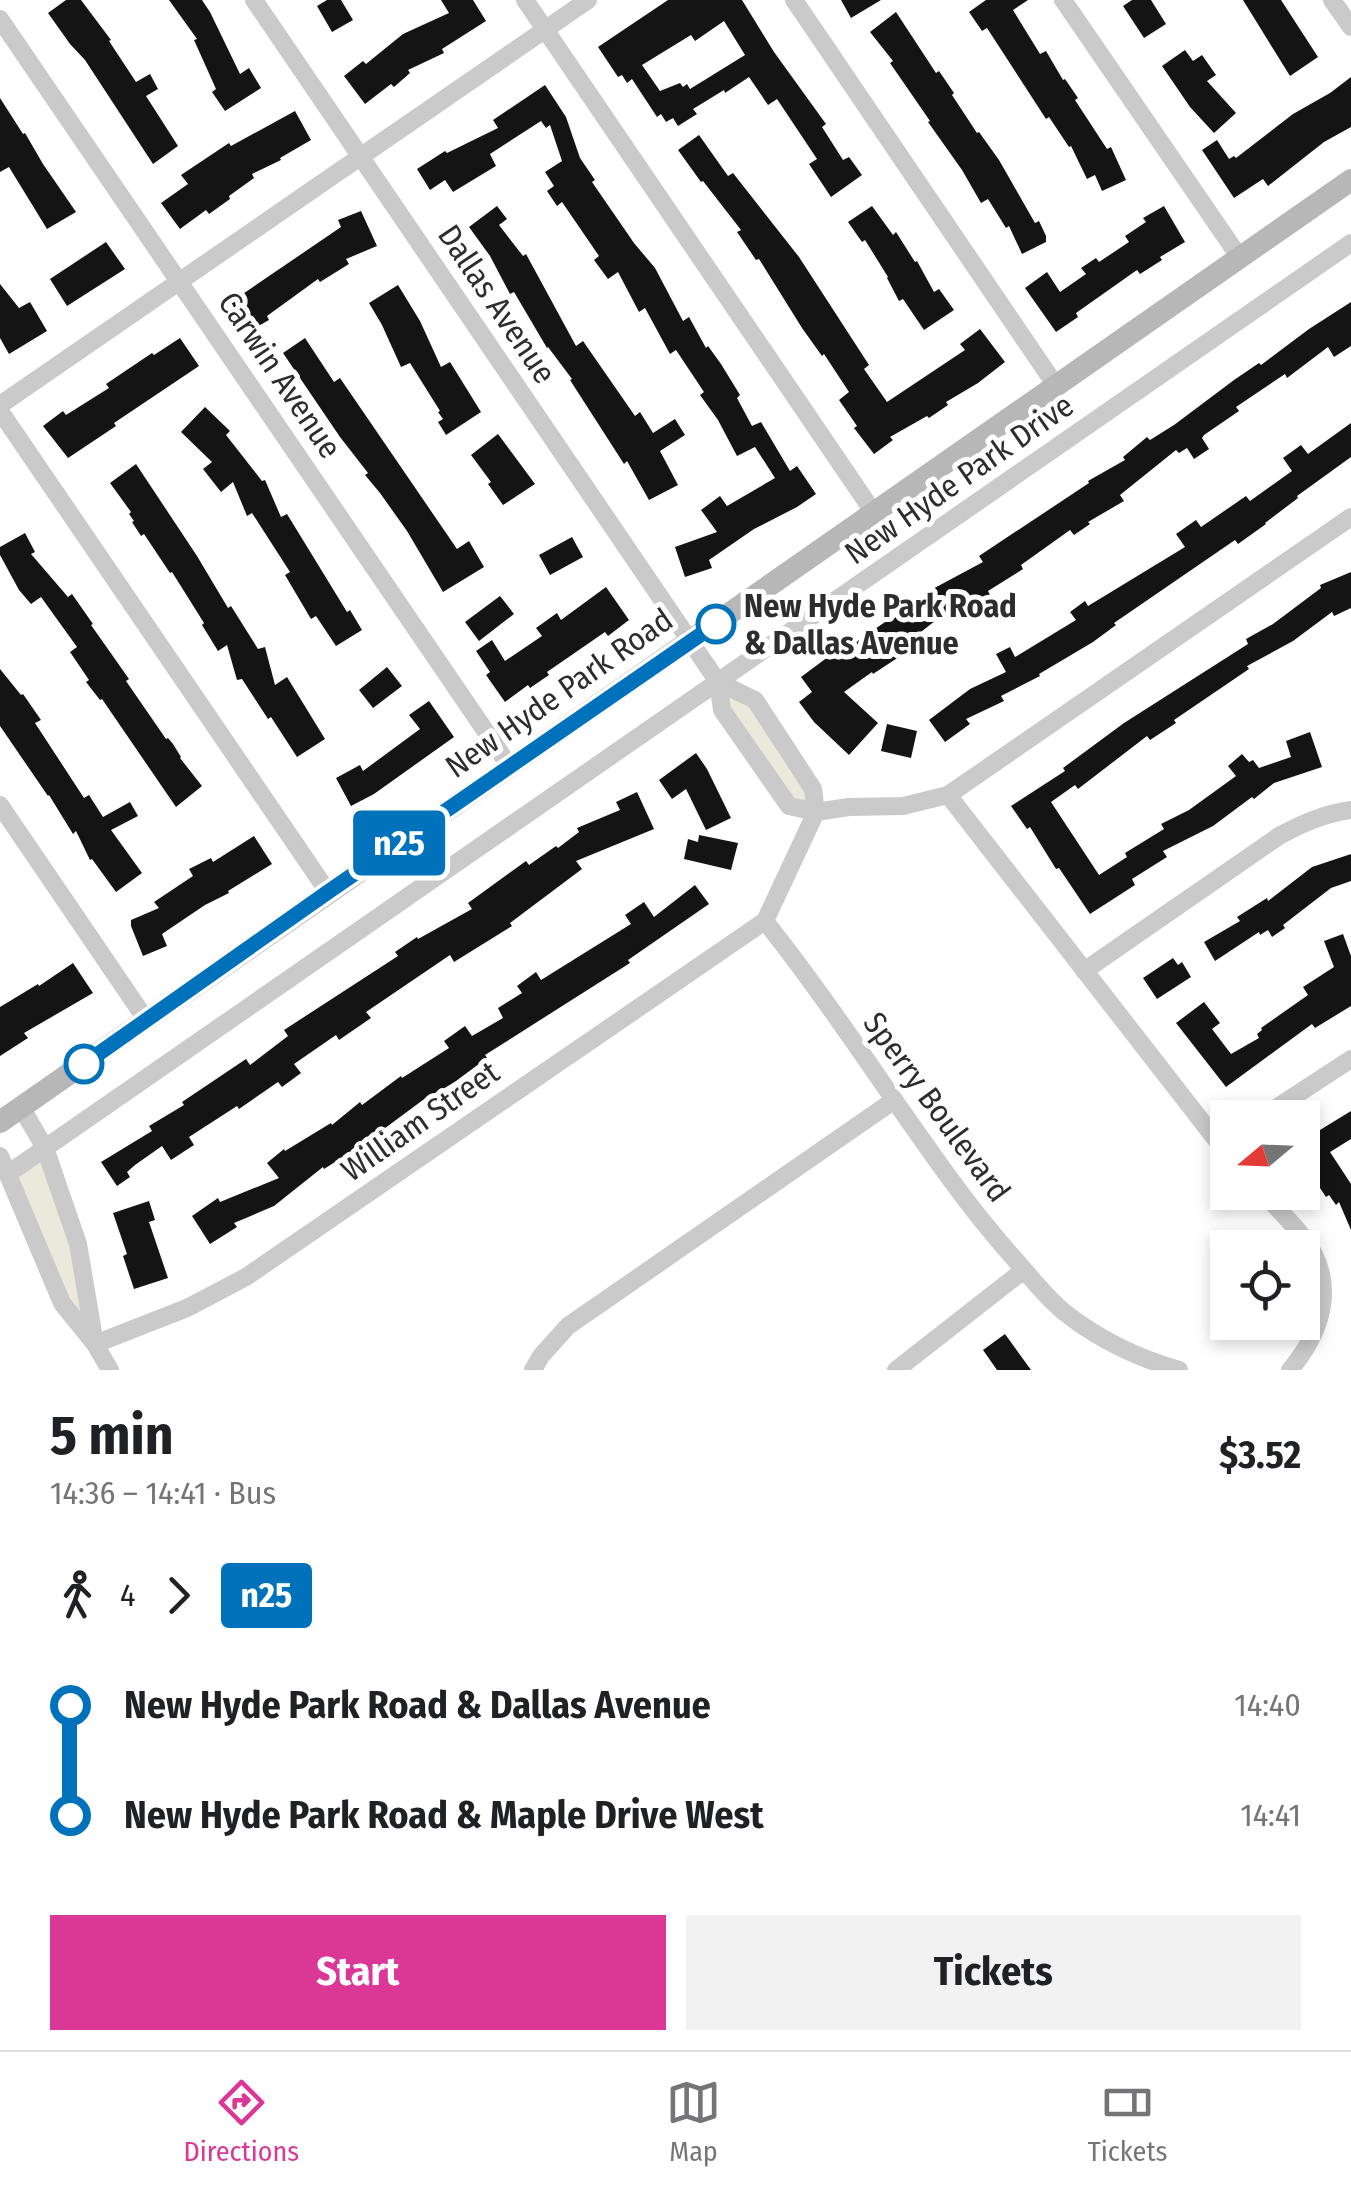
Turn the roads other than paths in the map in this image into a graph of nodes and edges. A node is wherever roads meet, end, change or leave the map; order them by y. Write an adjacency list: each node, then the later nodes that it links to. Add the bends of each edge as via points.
1 (254, 0): 10 (street, Dallas Avenue)
2 (525, 0): 9 (street)
3 (588, 0): 9 (street)
4 (794, 0): 15 (street)
5 (1064, 0): 13 (street)
6 (1332, 0): 8 (street)
7 (0, 18): 14 (street, Carwin Avenue)
8 (1351, 27)
9 (545, 29): 10 (street); 17 (street)
10 (361, 158): 14 (street); 19 (street, Dallas Avenue)
11 (1351, 180): 13 (main road, New Hyde Park Road)
12 (1351, 243): 20 (street, New Hyde Park Drive)
13 (1240, 258): 15 (main road, New Hyde Park Road)
14 (180, 282): 16 (street); 21 (street, Carwin Avenue)
15 (1056, 386): 17 (main road, New Hyde Park Road)
16 (0, 408): 26 (street)
17 (874, 514): 19 (main road, New Hyde Park Road)
18 (1351, 516): 22 (street)
19 (691, 642): 20 (street); 21 (main road, New Hyde Park Road)
20 (718, 682): 25 (street, via 755,700 813,789); 25 (street, via 722,710 789,806); 36 (street, New Hyde Park Drive)
21 (510, 766): 26 (main road, New Hyde Park Road)
22 (948, 796): 25 (street); 28 (street)
23 (0, 806): 29 (street)
24 (1351, 810): 28 (street, via 1307,820 1279,836)
25 (816, 812): 27 (street)
26 (328, 892): 29 (main road, New Hyde Park Road)
27 (764, 920): 32 (street, Sperry Boulevard); 41 (street, William Street, via 246,1278)
28 (1084, 971): 35 (street)
29 (147, 1021): 33 (main road, New Hyde Park Road)
30 (1351, 1059): 31 (street)
31 (1288, 1100)
32 (893, 1101): 40 (street, Sperry Boulevard); 43 (street, via 568,1326)
33 (21, 1108): 34 (main road, New Hyde Park Road); 36 (street)
34 (0, 1122)
35 (1210, 1128)
36 (46, 1148): 38 (street, New Hyde Park Drive); 41 (street, via 78,1244)
37 (0, 1156): 38 (street)
38 (9, 1173): 41 (street, via 62,1303)
39 (1279, 1210): 46 (street, via 1316,1256 1324,1293 1308,1348)
40 (1024, 1270): 44 (street); 45 (street, Sperry Boulevard, via 1065,1313 1106,1340)
41 (94, 1344): 42 (street)
42 (110, 1370)
43 (533, 1370)
44 (896, 1370)
45 (1179, 1370)
46 (1290, 1370)

